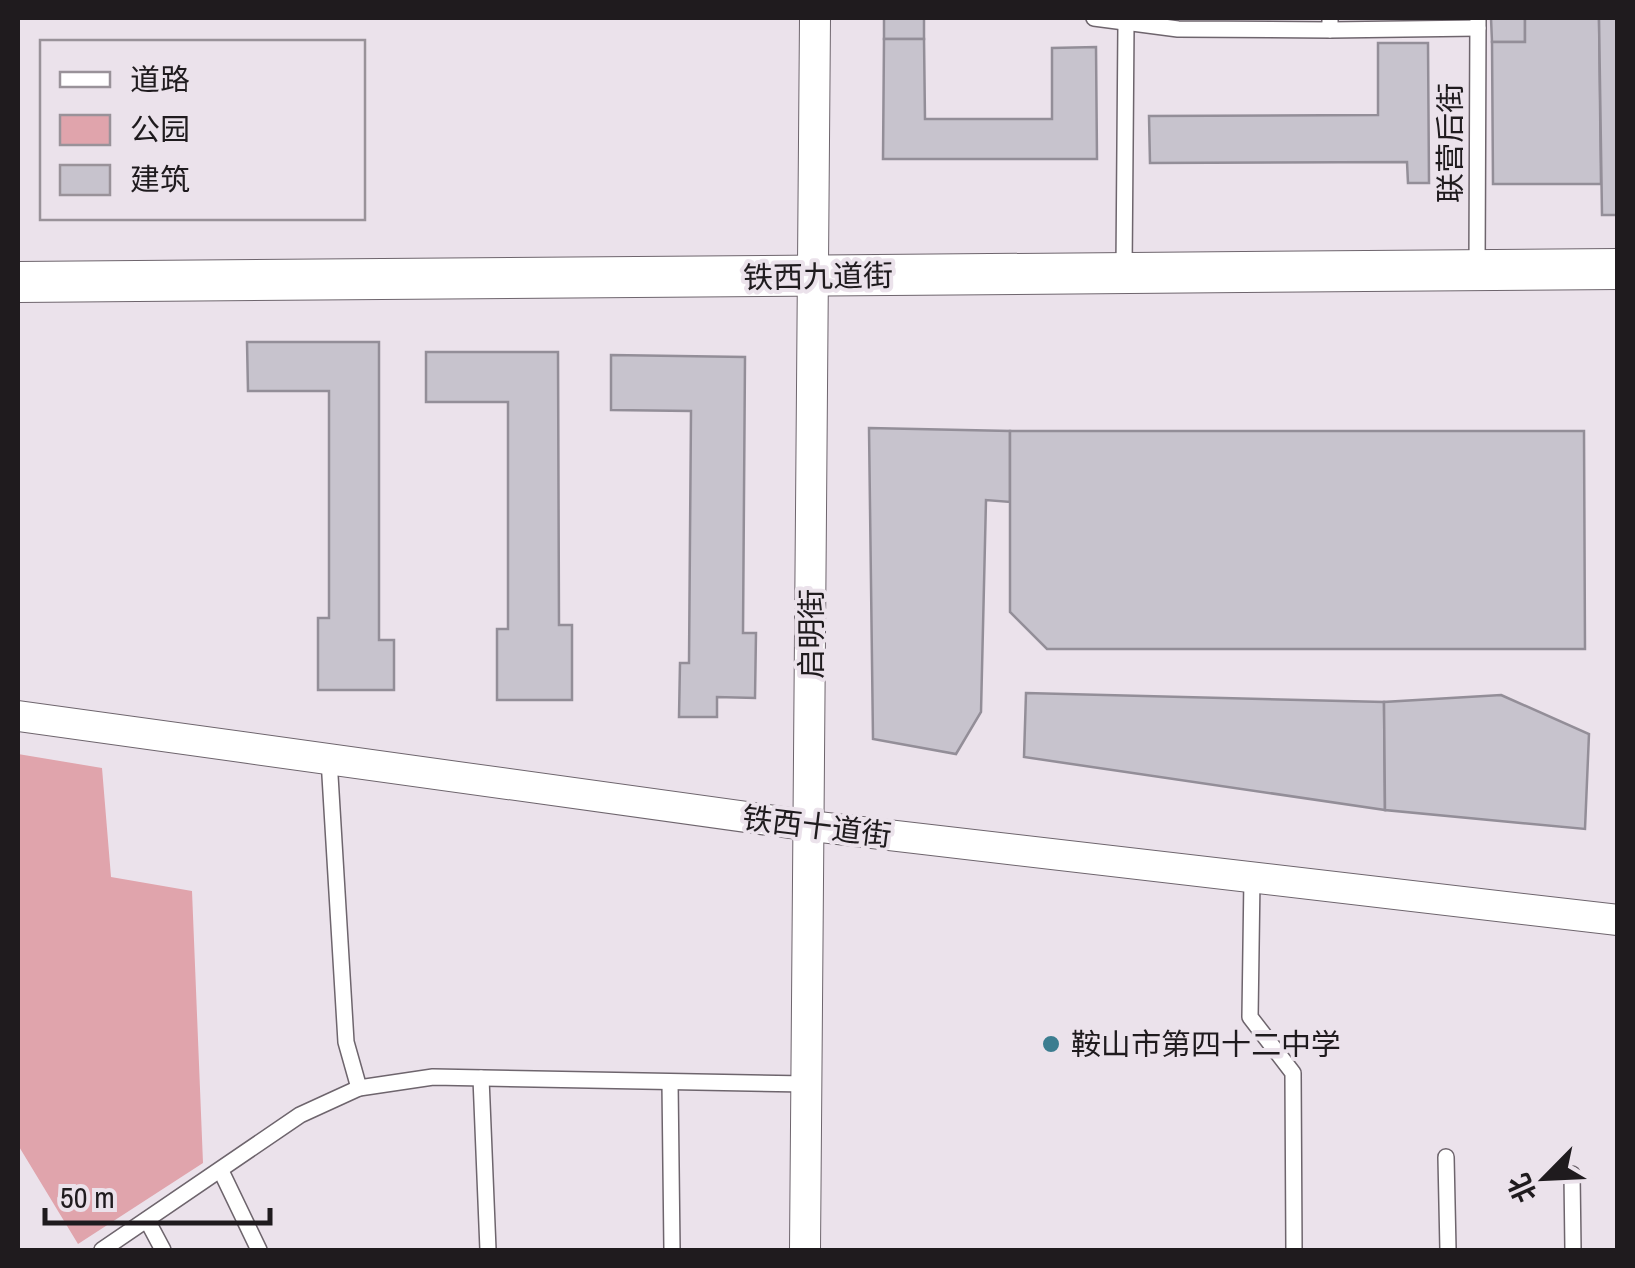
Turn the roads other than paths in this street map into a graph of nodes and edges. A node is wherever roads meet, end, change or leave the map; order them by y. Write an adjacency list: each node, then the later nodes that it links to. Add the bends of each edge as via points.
1 (815, 18): 10 (street, 启明街)
2 (1094, 18): 5 (lane)
3 (1178, 23): 5 (lane); 6 (lane)
4 (1478, 23): 6 (lane); 8 (lane, 联营后街)
5 (1126, 24): 9 (lane)
6 (1330, 24)
7 (1618, 268): 8 (main road, 铁西九道街)
8 (1477, 269): 9 (main road, 铁西九道街)
9 (1124, 273): 10 (main road, 铁西九道街)
10 (811, 276): 11 (main road, 铁西九道街); 14 (street, 启明街)
11 (18, 282)
12 (18, 716): 13 (street, 铁西十道街)
13 (329, 759): 14 (street, 铁西十道街); 20 (lane, via 346,1042)
14 (812, 826): 15 (street, 铁西十道街); 19 (street, 启明街)
15 (1252, 878): 16 (street, 铁西十道街); 31 (lane, via 1250,1017 1292,1074)
16 (1618, 920)
17 (482, 1078): 18 (lane); 20 (lane, via 432,1077); 28 (lane)
18 (670, 1082): 19 (lane); 29 (lane)
19 (808, 1084): 30 (street, 启明街)
20 (360, 1088): 22 (lane, via 300,1115)
21 (1446, 1157): 32 (lane)
22 (221, 1171): 24 (lane); 27 (lane)
23 (1572, 1174): 33 (lane)
24 (147, 1220): 25 (lane); 26 (lane)
25 (102, 1250)
26 (163, 1250)
27 (259, 1250)
28 (488, 1250)
29 (672, 1250)
30 (805, 1250)
31 (1294, 1250)
32 (1448, 1250)
33 (1574, 1250)

